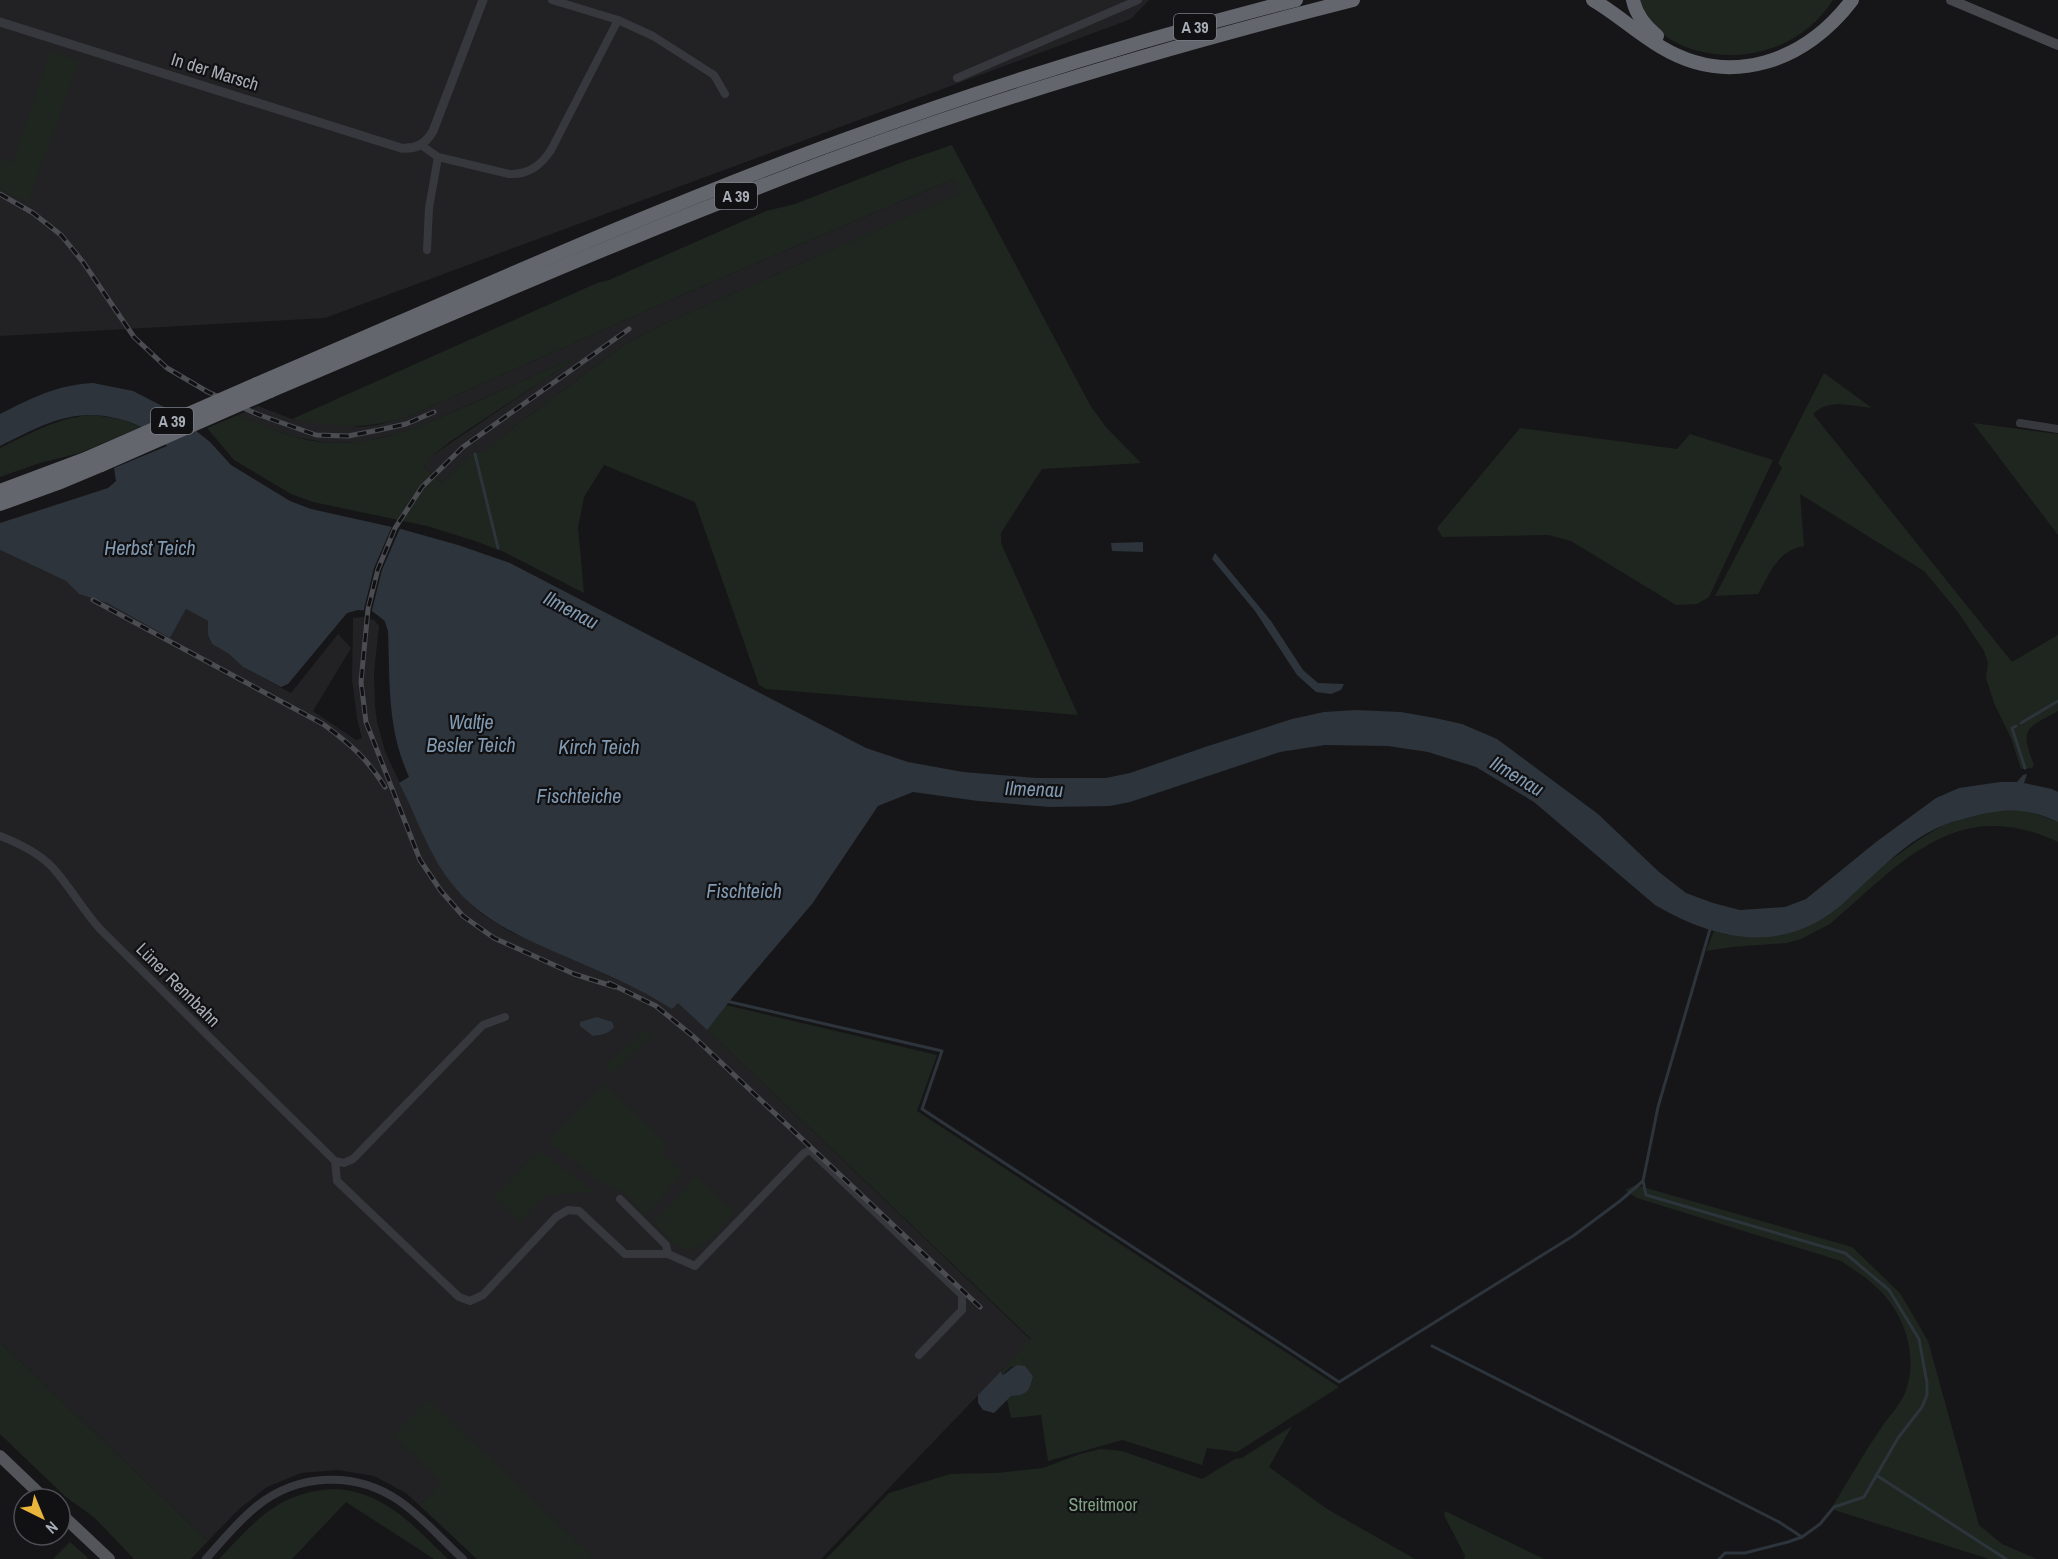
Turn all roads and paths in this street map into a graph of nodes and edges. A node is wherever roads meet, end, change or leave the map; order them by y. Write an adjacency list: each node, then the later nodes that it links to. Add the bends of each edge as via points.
1 (483, 0): 16 (street, via 433,131)
2 (552, 0): 11 (street)
3 (1138, 0): 14 (street)
4 (1296, 0): 21 (highway, A 39, bridge, via 959,99 744,178 598,237 88,458)
5 (1353, 0): 22 (highway, A 39, bridge, via 1098,69 850,153 591,254 101,465)
6 (1593, 0): 9 (highway, via 1662,48 1684,58 1725,66 1772,61 1798,50 1824,31)
7 (1633, 0): 8 (highway, via 1647,28 1666,43 1708,57 1746,59 1794,43 1820,25)
8 (1840, 0)
9 (1852, 0)
10 (1951, 0): 13 (main road)
11 (618, 20): 15 (street, via 675,48 714,75); 17 (street, via 551,150 536,167 509,174)
12 (0, 22): 16 (street, In der Marsch, via 401,148)
13 (2058, 45)
14 (957, 78)
15 (725, 94)
16 (421, 146): 17 (street)
17 (438, 157): 18 (street)
18 (427, 250)
19 (2020, 423): 20 (street)
20 (2058, 429)
21 (0, 491)
22 (0, 504)
23 (0, 836): 25 (street, Lüner Rennbahn, via 52,867 100,929)
24 (505, 1017): 25 (street, via 483,1025 353,1159)
25 (335, 1161): 27 (street, Lüner Rennbahn, via 337,1181 464,1300 483,1295 556,1217 568,1210 579,1211 625,1254)
26 (620, 1199): 27 (street, via 666,1245)
27 (668, 1254): 28 (street, via 695,1266 810,1150 962,1295 962,1310)
28 (919, 1355)
29 (0, 1456): 30 (main road)
30 (32, 1487)
31 (72, 1524): 32 (main road)
32 (108, 1559)
33 (206, 1559): 34 (street, via 245,1516 273,1496 304,1483 337,1479 369,1486 399,1500)
34 (463, 1559)

